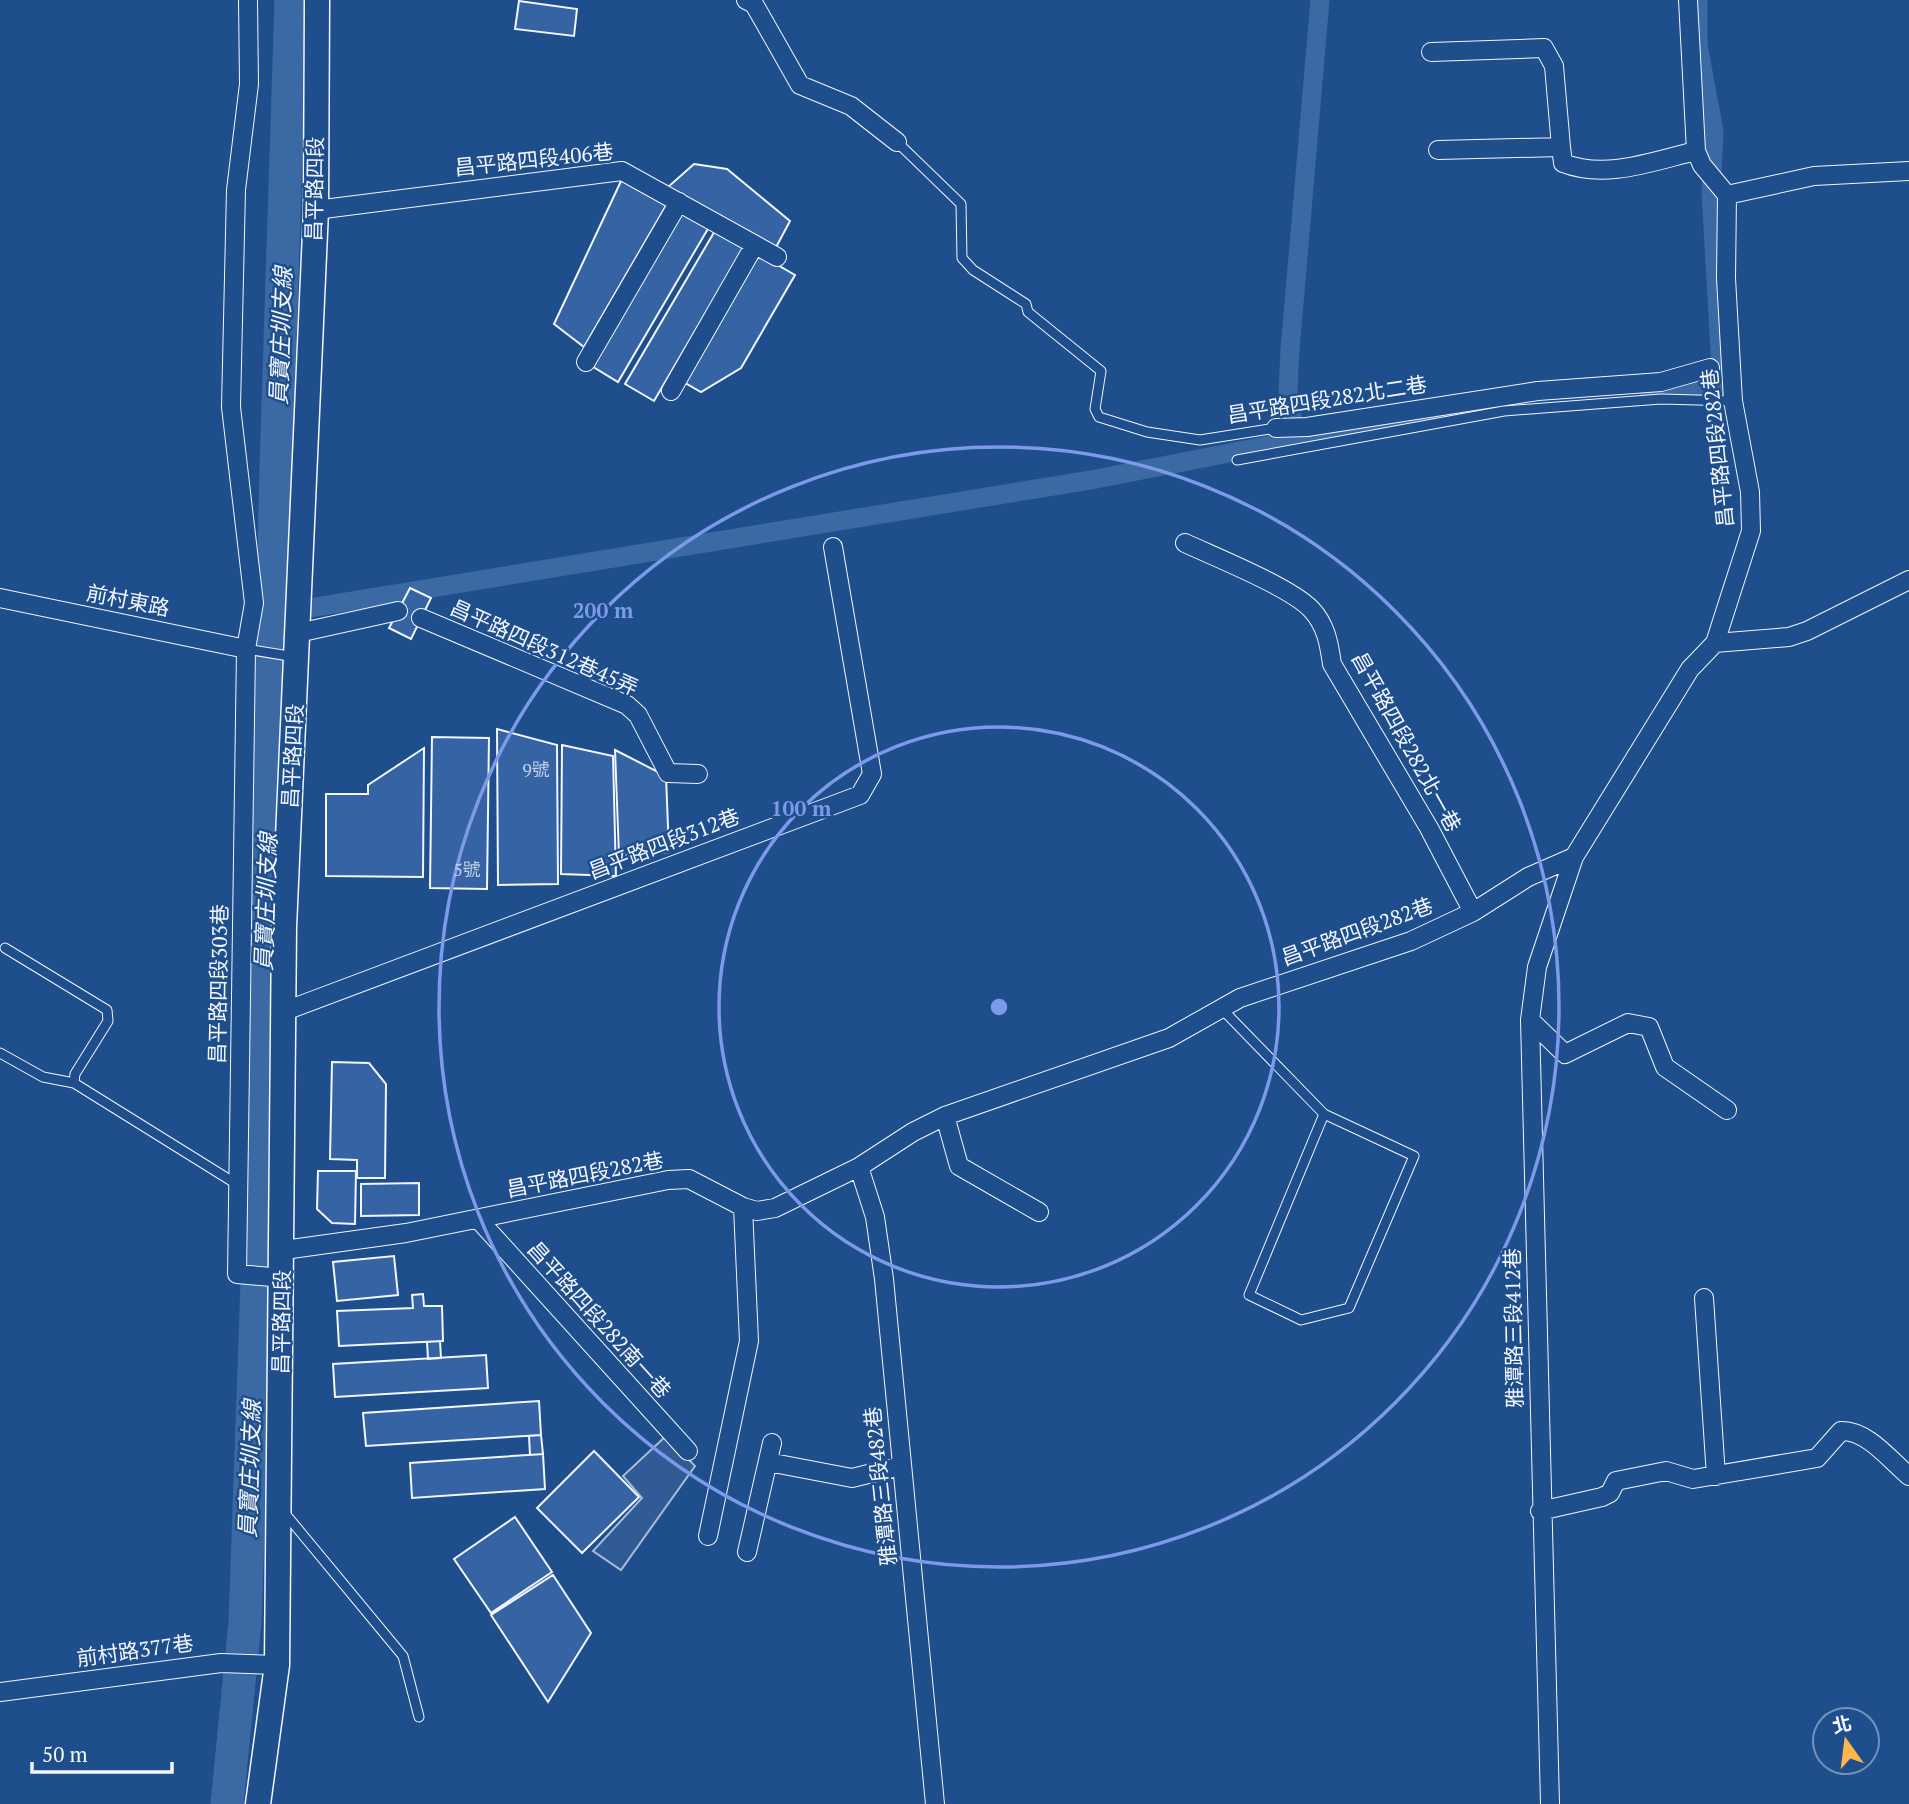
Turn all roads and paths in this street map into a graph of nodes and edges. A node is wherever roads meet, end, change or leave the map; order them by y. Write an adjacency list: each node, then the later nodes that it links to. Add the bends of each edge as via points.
1 (248, 0): 32 (street, 昌平路四段303巷, via 249,84 236,190 231,407 254,603)
2 (317, 0): 13 (street, 昌平路四段)
3 (746, 0): 6 (street, via 754,4 800,85 851,106)
4 (1688, 0): 9 (street)
5 (1431, 52): 7 (street, via 1544,48 1554,66)
6 (897, 142): 22 (lane, 昌平路四段282北二巷, via 961,204 962,258 1026,304 1027,312 1101,371 1099,417 1147,432 1200,440)
7 (1561, 147): 8 (street); 9 (street, via 1563,163 1581,170)
8 (1438, 150)
9 (1699, 158): 11 (street)
10 (1909, 171): 11 (street, via 1814,176)
11 (1724, 190): 17 (street, 昌平路四段282巷)
12 (678, 202): 13 (street, 昌平路四段406巷, via 622,171); 14 (street, 昌平路四段406巷); 16 (street)
13 (316, 210): 31 (street, 昌平路四段)
14 (754, 246): 15 (street, 昌平路四段406巷); 18 (street)
15 (777, 257)
16 (586, 362)
17 (1722, 365): 19 (street, 昌平路四段282北二巷, via 1661,382); 20 (street, 昌平路四段282巷)
18 (671, 391)
19 (1486, 398): 21 (lane); 22 (street, 昌平路四段282北二巷)
20 (1732, 401): 21 (lane, via 1661,399); 30 (street, 昌平路四段282巷, via 1750,492 1751,531)
21 (1504, 411): 23 (lane)
22 (1276, 428)
23 (1237, 460)
24 (1185, 542): 35 (street, 昌平路四段282北一巷, via 1274,585 1310,608 1328,635 1332,664)
25 (833, 547): 38 (street, 昌平路四段312巷, via 872,774 860,794)
26 (1909, 580): 30 (street, via 1807,631)
27 (0, 598): 32 (street, 前村東路)
28 (398, 611): 31 (street)
29 (421, 618): 33 (street, 昌平路四段312巷45弄, via 627,705 638,715 668,773)
30 (1716, 643): 34 (street, 昌平路四段282巷, via 1690,669)
31 (293, 648): 32 (lane); 38 (street, 昌平路四段)
32 (246, 649): 46 (street, 昌平路四段303巷)
33 (698, 774)
34 (1574, 857): 35 (street, 昌平路四段282巷, via 1528,877); 39 (street, 雅潭路三段412巷, via 1537,967)
35 (1473, 912): 37 (street, 昌平路四段282巷, via 1411,941)
36 (5, 948): 41 (lane, via 107,1010 108,1021)
37 (1220, 1007): 43 (lane); 44 (street, 昌平路四段282巷, via 1169,1038)
38 (285, 1011): 50 (street, 昌平路四段)
39 (1530, 1020): 42 (street, via 1565,1054 1629,1023 1649,1027 1665,1067); 60 (street, 雅潭路三段412巷)
40 (0, 1053): 41 (lane, via 43,1076)
41 (74, 1083): 46 (lane)
42 (1727, 1110)
43 (1325, 1114): 43 (lane, via 1414,1156 1349,1308 1301,1320 1249,1295)
44 (944, 1116): 45 (street, 昌平路四段282巷); 48 (street, via 959,1166)
45 (859, 1167): 47 (street, 昌平路四段282巷, via 775,1208); 56 (street, 雅潭路三段482巷, via 876,1217 883,1266)
46 (239, 1186): 51 (street, 昌平路四段303巷, via 237,1273)
47 (743, 1208): 49 (street, 昌平路四段282巷, via 689,1179); 61 (street, via 749,1341)
48 (1039, 1212)
49 (478, 1219): 50 (street, 昌平路四段282巷); 54 (street, 昌平路四段282南一巷)
50 (284, 1250): 51 (street, 昌平路四段)
51 (283, 1278): 59 (street, 昌平路四段)
52 (1704, 1298): 57 (street)
53 (772, 1443): 55 (street)
54 (688, 1451)
55 (768, 1462): 56 (street, via 852,1478); 62 (street)
56 (901, 1466): 67 (street, 雅潭路三段482巷)
57 (1716, 1476): 58 (street, via 1817,1458 1841,1431 1854,1430); 60 (street, via 1693,1479 1666,1471 1616,1481 1610,1493)
58 (1909, 1476)
59 (278, 1505): 63 (street, 昌平路四段); 65 (lane, via 403,1656)
60 (1540, 1511): 68 (street, 雅潭路三段412巷)
61 (708, 1536)
62 (747, 1552)
63 (277, 1665): 64 (street, 前村路377巷, via 221,1663); 66 (street, 昌平路四段)
64 (0, 1692)
65 (419, 1717)
66 (258, 1804)
67 (935, 1804)
68 (1550, 1804)

